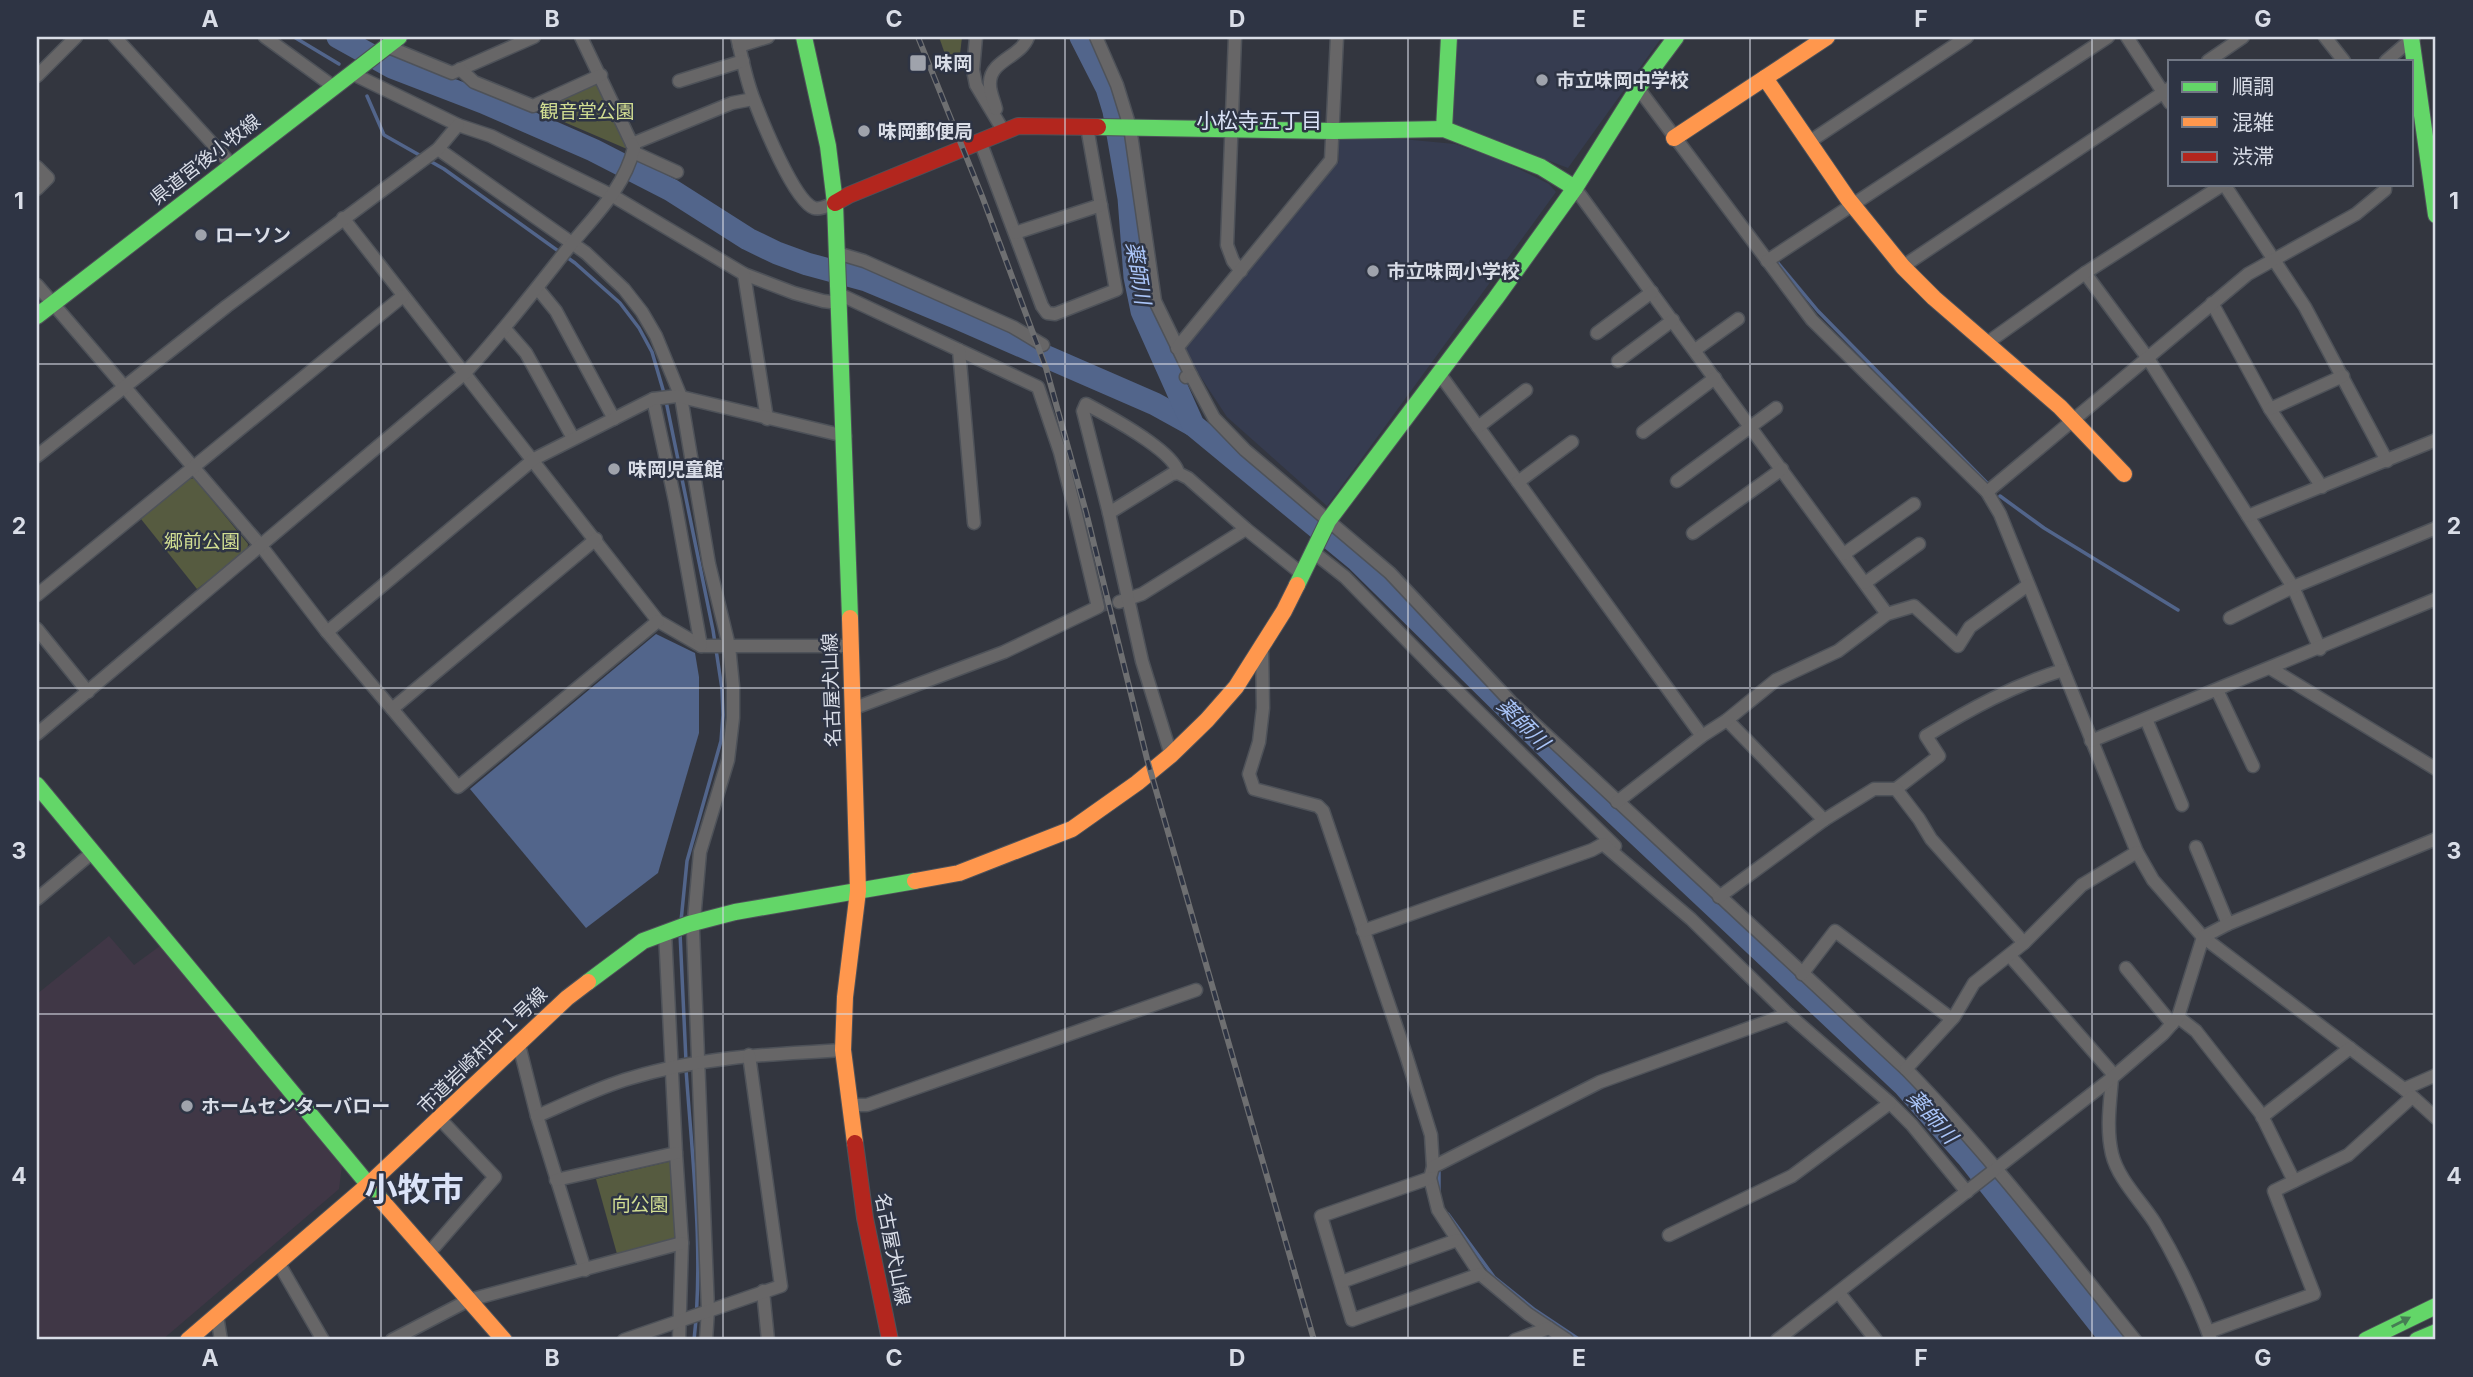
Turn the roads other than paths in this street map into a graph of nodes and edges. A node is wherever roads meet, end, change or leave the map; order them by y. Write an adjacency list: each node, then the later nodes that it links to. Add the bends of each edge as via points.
1 (76, 37): 30 (street)
2 (115, 37): 50 (street)
3 (265, 37): 34 (street)
4 (534, 37): 28 (street)
5 (581, 37): 31 (street)
6 (768, 37): 23 (street)
7 (804, 37): 59 (main road, 名古屋犬山線, via 828,146)
8 (975, 37): 38 (street, via 976,85)
9 (1028, 37): 38 (street, via 991,75)
10 (1096, 37): 41 (street, via 1118,85)
11 (1235, 37): 42 (street)
12 (1338, 37): 44 (street)
13 (1449, 37): 43 (main road)
14 (1676, 37): 35 (main road, 市道岩崎村中１号線)
15 (1827, 37): 32 (main road)
16 (1967, 37): 47 (street)
17 (2108, 37): 60 (street)
18 (2127, 37): 36 (street)
19 (2243, 37): 24 (street)
20 (2325, 37): 25 (street)
21 (2412, 38): 26 (street); 62 (main road)
22 (390, 40): 28 (street, via 452,73); 29 (main road, 県道宮後小牧線)
23 (738, 41): 27 (street)
24 (2209, 60)
25 (2343, 60)
26 (2387, 60)
27 (743, 61): 33 (street); 37 (street)
28 (460, 69): 31 (street, via 474,82 533,106)
29 (356, 70): 34 (main road, 県道宮後小牧線); 39 (street)
30 (38, 73)
31 (601, 75): 49 (street)
32 (1765, 78): 45 (main road); 47 (main road)
33 (679, 80)
34 (334, 86): 50 (main road, 県道宮後小牧線)
35 (1638, 88): 45 (street); 56 (main road, 市道岩崎村中１号線)
36 (2168, 94): 69 (street)
37 (753, 99): 49 (street, via 732,103); 59 (street, via 802,198 819,209)
38 (1000, 123): 40 (main road); 46 (main road)
39 (458, 125): 48 (street); 58 (street)
40 (1087, 127): 41 (main road); 61 (street)
41 (1130, 127): 42 (main road); 87 (street, via 1154,301)
42 (1230, 128): 44 (main road); 70 (street, via 1227,244)
43 (1444, 129): 44 (main road); 56 (main road, via 1541,167)
44 (1334, 131): 70 (street, via 1329,164)
45 (1674, 138): 68 (street)
46 (980, 141): 59 (main road); 64 (street)
47 (1809, 142): 60 (main road)
48 (438, 149): 63 (street); 65 (street)
49 (632, 152): 52 (street); 58 (street)
50 (232, 165): 78 (main road, 県道宮後小牧線)
51 (37, 167): 57 (street, via 48,178)
52 (677, 172)
53 (2221, 186): 71 (street)
54 (2225, 186): 67 (street)
55 (2385, 186): 67 (street, via 2356,214)
56 (1575, 188): 75 (street); 93 (main road, 市道岩崎村中１号線)
57 (37, 189)
58 (616, 191): 65 (street); 72 (street)
59 (835, 203): 66 (main road, 名古屋犬山線)
60 (1851, 204): 68 (street); 69 (main road)
61 (1101, 205): 64 (street); 64 (street, via 1116,290 1055,314 1044,310)
62 (2436, 215)
63 (343, 218): 77 (street); 96 (street)
64 (1015, 233)
65 (570, 246): 74 (street); 98 (street, via 586,253 642,312 667,360)
66 (837, 254): 76 (main road, 名古屋犬山線); 86 (street, via 864,261 1013,327)
67 (2273, 259): 79 (street); 94 (street)
68 (1767, 261): 122 (street, via 1812,320)
69 (1902, 267): 85 (main road)
70 (1241, 271): 87 (street)
71 (2085, 273): 85 (street); 90 (street)
72 (744, 274): 76 (street, via 823,301); 103 (street)
73 (37, 285): 78 (street)
74 (538, 289): 83 (street); 102 (street, via 556,311)
75 (1652, 292): 81 (street); 84 (street)
76 (839, 295): 88 (street); 108 (main road, 名古屋犬山線)
77 (403, 296): 92 (street); 115 (street)
78 (54, 303): 80 (main road, 県道宮後小牧線); 96 (street)
79 (2212, 303): 90 (street); 101 (street)
80 (37, 316)
81 (1673, 320): 89 (street); 91 (street)
82 (1738, 320): 89 (street)
83 (505, 328): 92 (street); 109 (street, via 526,353)
84 (1597, 332)
85 (1987, 343): 104 (main road)
86 (1043, 345)
87 (1177, 348): 126 (street, via 1188,376 1228,433)
88 (959, 350): 127 (street); 158 (street, via 1038,387 1071,492 1098,607 1004,652)
89 (1695, 350): 95 (street)
90 (2147, 357): 104 (street); 125 (street)
91 (1618, 361)
92 (465, 373): 113 (street); 133 (street)
93 (1439, 373): 105 (street); 126 (main road, 市道岩崎村中１号線)
94 (2343, 376): 101 (street); 114 (street)
95 (1715, 378): 106 (street); 107 (street)
96 (126, 387): 112 (street); 115 (street)
97 (1526, 390): 105 (street)
98 (679, 396): 99 (street); 103 (street); 150 (street)
99 (655, 398): 102 (street); 148 (street)
100 (1776, 408): 106 (street)
101 (2270, 409): 121 (street)
102 (614, 419): 109 (street)
103 (767, 419): 108 (street)
104 (2074, 419): 118 (main road); 122 (street)
105 (1478, 427): 120 (street)
106 (1751, 427): 116 (street); 119 (street)
107 (1643, 432)
108 (845, 436): 149 (main road, 名古屋犬山線)
109 (573, 438): 113 (street)
110 (2436, 440): 114 (street)
111 (1572, 442): 120 (street)
112 (37, 456)
113 (534, 460): 131 (street); 147 (street)
114 (2387, 461): 121 (street)
115 (192, 468): 133 (street); 140 (street)
116 (1782, 469): 130 (street); 135 (street)
117 (1178, 473): 124 (street); 124 (street, via 1172,461 1145,439 1086,404 1083,411); 129 (street)
118 (2124, 474)
119 (1677, 481)
120 (1518, 482): 162 (street)
121 (2322, 487): 125 (street)
122 (1987, 492): 138 (street)
123 (1914, 504): 135 (street)
124 (1109, 513): 142 (street)
125 (2248, 516): 139 (street)
126 (1328, 521): 134 (main road, 市道岩崎村中１号線); 169 (street, via 1390,573 1511,702)
127 (974, 523)
128 (2436, 528): 139 (street)
129 (1246, 529): 136 (street); 142 (street, via 1142,594)
130 (1693, 533)
131 (596, 539): 145 (street); 157 (street)
132 (1919, 544): 137 (street)
133 (261, 547): 147 (street); 156 (street)
134 (1312, 551): 136 (main road, 市道岩崎村中１号線); 176 (street, via 1345,578)
135 (1843, 554): 137 (street)
136 (1302, 574): 151 (main road, 市道岩崎村中１号線)
137 (1865, 583): 143 (street)
138 (2028, 585): 143 (street, via 1970,627 1958,646 1914,606); 154 (street)
139 (2293, 587): 144 (street); 152 (street)
140 (37, 595)
141 (2436, 599): 152 (street)
142 (1123, 601): 164 (street)
143 (1887, 614): 160 (street, via 1838,651 1776,680)
144 (2230, 618)
145 (659, 621): 148 (street); 157 (street, via 458,787)
146 (37, 629): 156 (street)
147 (327, 632): 157 (street)
148 (701, 646): 150 (street)
149 (850, 646): 150 (street); 158 (main road, 名古屋犬山線)
150 (726, 647): 180 (street, via 733,686 728,760 701,852)
151 (1262, 648): 164 (main road, 市道岩崎村中１号線, via 1236,687); 182 (street, via 1263,708 1249,774 1254,789 1323,811)
152 (2320, 649): 153 (street)
153 (2270, 668): 155 (street); 166 (street)
154 (2063, 670): 163 (street); 168 (street, via 2000,694 1926,736 1938,756)
155 (2217, 690): 159 (street); 165 (street)
156 (88, 692): 161 (street)
157 (392, 709)
158 (852, 709): 177 (main road, 名古屋犬山線)
159 (2146, 719): 163 (street); 170 (street)
160 (1727, 720): 162 (street); 171 (street)
161 (37, 734)
162 (1702, 736): 169 (street)
163 (2091, 741): 175 (street)
164 (1171, 755): 177 (main road, 市道岩崎村中１号線, via 1072,829 959,873)
165 (2253, 765)
166 (2436, 769)
167 (37, 786): 174 (main road)
168 (1896, 789): 171 (street, via 1874,789); 185 (street, via 1931,839)
169 (1617, 802): 178 (street)
170 (2182, 805)
171 (1824, 820): 178 (street)
172 (2436, 839): 181 (street)
173 (2196, 847): 181 (street)
174 (93, 852): 179 (street); 214 (main road)
175 (2137, 852): 184 (street, via 2154,880); 185 (street, via 2082,885)
176 (1647, 881): 182 (street, via 1602,844); 190 (street)
177 (858, 891): 180 (main road, 市道岩崎村中１号線); 195 (main road, 名古屋犬山線)
178 (1719, 897): 188 (street)
179 (37, 899)
180 (691, 923): 183 (main road, 市道岩崎村中１号線); 197 (street)
181 (2228, 924): 184 (street)
182 (1363, 931): 211 (street, via 1431,1135)
183 (665, 932): 193 (main road, 市道岩崎村中１号線, via 615,960); 198 (street)
184 (2203, 937): 192 (street); 194 (street)
185 (2024, 943): 186 (street)
186 (2010, 956): 191 (street, via 1974,983); 201 (street)
187 (2126, 968): 192 (street)
188 (1802, 974): 191 (street, via 1835,931); 199 (street)
189 (1196, 990): 204 (street, via 867,1105)
190 (1788, 1014): 203 (street); 211 (street, via 1600,1082)
191 (1952, 1019): 199 (street)
192 (2175, 1021): 201 (street); 206 (street, via 2196,1031)
193 (519, 1045): 205 (street); 208 (main road, 市道岩崎村中１号線)
194 (2350, 1048): 202 (street); 206 (street)
195 (843, 1050): 196 (street); 204 (main road, 名古屋犬山線)
196 (749, 1055): 197 (street); 224 (street, via 781,1286)
197 (697, 1064): 198 (street); 228 (street)
198 (674, 1067): 205 (street, via 629,1078); 209 (street)
199 (1906, 1069): 210 (street)
200 (2436, 1075): 202 (street)
201 (2113, 1076): 210 (street); 233 (street, via 2109,1105 2112,1155 2176,1260)
202 (2408, 1093): 207 (street); 213 (street, via 2348,1155)
203 (1890, 1103): 215 (street); 216 (street, via 1792,1176)
204 (849, 1105): 243 (main road, 名古屋犬山線, via 864,1218)
205 (537, 1116): 212 (street)
206 (2262, 1117): 213 (street)
207 (2436, 1118)
208 (440, 1119): 214 (main road, 市道岩崎村中１号線); 219 (street, via 495,1177)
209 (676, 1153): 212 (street); 218 (street)
210 (1996, 1169): 215 (street); 248 (street)
211 (1431, 1172): 217 (street, via 1438,1210); 223 (street, via 1321,1216)
212 (556, 1181): 221 (street)
213 (2294, 1181): 233 (street, via 2274,1191 2314,1294)
214 (368, 1185): 219 (main road); 220 (main road, 市道岩崎村中１号線)
215 (1967, 1192): 225 (street)
216 (1669, 1235)
217 (1457, 1240): 222 (street); 223 (street)
218 (682, 1243): 221 (street); 230 (street)
219 (429, 1253): 226 (main road)
220 (278, 1262): 229 (main road, 市道岩崎村中１号線); 236 (street)
221 (585, 1270): 226 (street)
222 (1480, 1274): 223 (street, via 1352,1320); 231 (street)
223 (1341, 1282)
224 (763, 1292): 228 (street); 242 (street)
225 (1839, 1293): 246 (street); 247 (street)
226 (469, 1300): 237 (street); 238 (main road)
227 (2436, 1306): 249 (main road, one-way to 227)
228 (706, 1311): 230 (street); 241 (street)
229 (217, 1316): 234 (main road, 市道岩崎村中１号線); 235 (street)
230 (684, 1319): 239 (street); 240 (street)
231 (1549, 1328): 244 (street); 245 (street)
232 (2436, 1332): 250 (main road)
233 (2210, 1336)
234 (188, 1340)
235 (221, 1340)
236 (323, 1340)
237 (392, 1340)
238 (504, 1340)
239 (624, 1340)
240 (680, 1340)
241 (706, 1340)
242 (768, 1340)
243 (890, 1340)
244 (1515, 1340)
245 (1567, 1340)
246 (1777, 1340)
247 (1876, 1340)
248 (2136, 1340)
249 (2367, 1340)
250 (2417, 1340)

